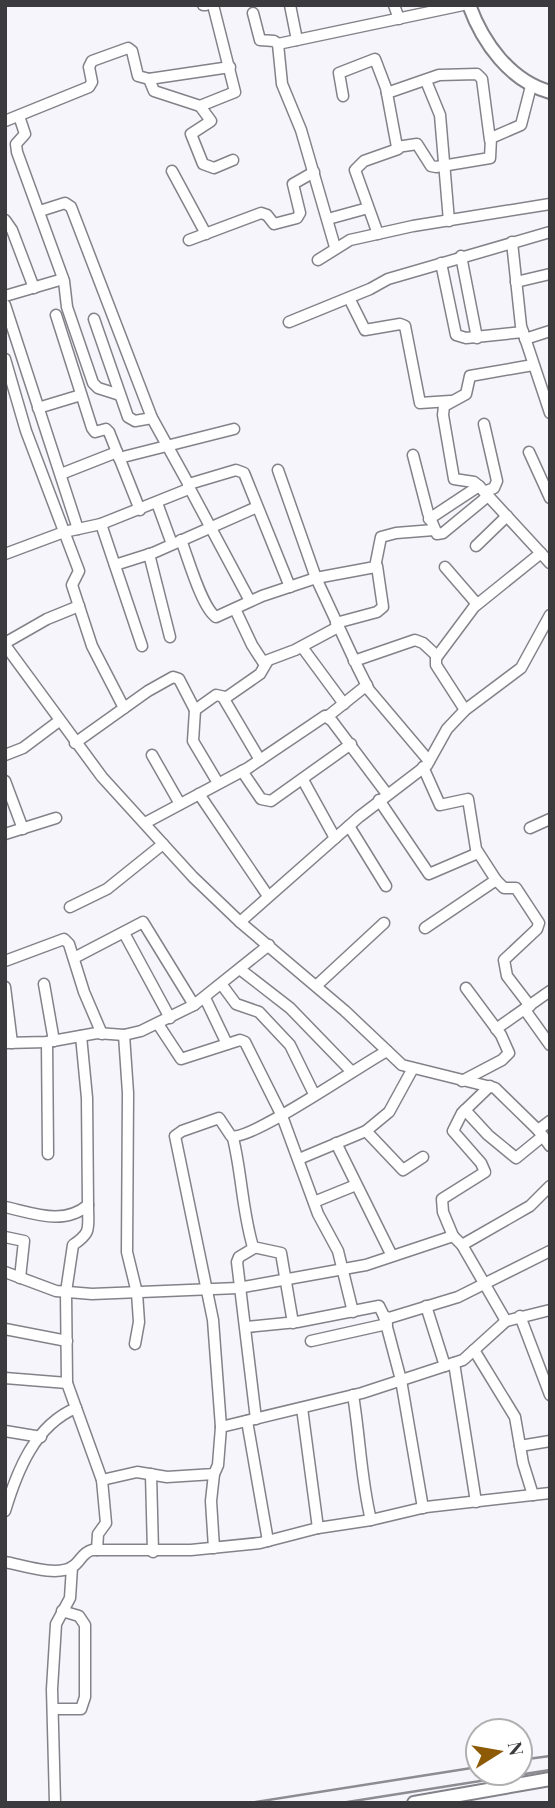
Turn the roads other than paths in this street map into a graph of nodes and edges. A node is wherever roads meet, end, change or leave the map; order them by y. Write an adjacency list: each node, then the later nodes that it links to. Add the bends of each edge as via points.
1 (213, 5): 10 (street)
2 (290, 5): 8 (street)
3 (394, 5): 7 (street)
4 (463, 5): 7 (street)
5 (469, 5): 13 (street, via 504,64)
6 (253, 13): 9 (street, via 260,40)
7 (399, 19): 8 (street)
8 (297, 40): 9 (street)
9 (278, 44): 25 (street, via 282,84)
10 (230, 67): 11 (street); 17 (street, via 236,91)
11 (149, 79): 17 (street, via 154,91); 18 (street, via 138,76 128,48 92,61 89,87)
12 (426, 81): 15 (street); 20 (street, via 446,74 480,75); 23 (street, via 440,116)
13 (531, 86): 14 (street); 20 (street, via 520,128 495,134)
14 (550, 92)
15 (387, 93): 16 (street, via 373,58 339,73); 21 (street)
16 (343, 96)
17 (200, 106): 22 (street, via 211,121 191,134 202,164 214,168)
18 (19, 116): 19 (street); 28 (street, via 25,134 16,146)
19 (5, 121)
20 (490, 141): 23 (street, via 488,159)
21 (398, 149): 23 (street, via 417,144 431,166); 27 (street, via 356,167)
22 (233, 160)
23 (444, 167): 31 (street)
24 (172, 172): 34 (street)
25 (314, 172): 29 (street); 34 (street, via 293,184 300,213 297,218 274,224 261,213)
26 (550, 204): 31 (street)
27 (369, 208): 29 (street); 33 (street)
28 (40, 211): 42 (street); 61 (street, via 65,203 71,207)
29 (328, 219): 37 (street)
30 (5, 220): 44 (street)
31 (449, 221): 33 (street)
32 (550, 232): 36 (street)
33 (378, 233): 37 (street)
34 (206, 234): 35 (street)
35 (189, 240)
36 (512, 242): 38 (street); 43 (street)
37 (335, 247): 39 (street)
38 (461, 256): 40 (street); 53 (street)
39 (318, 260)
40 (441, 263): 46 (street, via 388,279); 53 (street, via 456,335)
41 (550, 274): 43 (street)
42 (63, 279): 44 (street); 57 (street, via 67,307 93,383)
43 (516, 282): 52 (street)
44 (34, 288): 45 (street)
45 (5, 296)
46 (349, 298): 50 (street); 58 (street, via 365,330 405,326 419,403)
47 (5, 304): 59 (street)
48 (56, 315): 56 (street)
49 (94, 319): 57 (street)
50 (289, 322)
51 (550, 331): 52 (street)
52 (524, 336): 53 (street); 55 (street)
53 (477, 338)
54 (5, 359): 82 (street)
55 (533, 365): 58 (street, via 473,375 467,380 466,394); 60 (street)
56 (81, 394): 59 (street); 66 (street, via 92,428 95,432 108,430)
57 (120, 395): 61 (street, via 131,420)
58 (450, 401): 71 (street, via 442,410 453,477)
59 (38, 408): 69 (street)
60 (550, 413)
61 (152, 418): 64 (street)
62 (484, 424): 71 (street, via 496,481 494,488)
63 (234, 429): 64 (street)
64 (168, 447): 66 (street); 70 (street)
65 (529, 452): 72 (street)
66 (118, 455): 69 (street); 75 (street)
67 (413, 455): 77 (street)
68 (278, 470): 92 (street)
69 (61, 474): 80 (street)
70 (189, 485): 73 (street); 74 (street, via 242,471); 79 (street)
71 (483, 491): 76 (street); 77 (street); 81 (street, via 443,533)
72 (550, 498)
73 (157, 503): 75 (street); 83 (street)
74 (257, 507): 79 (street); 93 (street)
75 (140, 510): 78 (street)
76 (507, 516): 84 (street); 86 (street)
77 (429, 519): 81 (street)
78 (101, 524): 80 (street); 89 (street)
79 (211, 526): 83 (street); 94 (street)
80 (78, 529): 82 (street)
81 (433, 530): 90 (street, via 381,537)
82 (64, 532): 85 (street); 96 (street, via 79,571 72,583)
83 (176, 542): 87 (street); 97 (street, via 212,614 216,617)
84 (476, 546)
85 (6, 551)
86 (541, 553): 88 (street); 95 (street)
87 (149, 554): 89 (street); 100 (street)
88 (550, 563)
89 (115, 565): 102 (street)
90 (377, 566): 92 (street); 99 (street, via 383,607)
91 (445, 567): 95 (street)
92 (316, 578): 93 (street); 99 (street)
93 (290, 587): 94 (street)
94 (250, 601): 97 (street)
95 (477, 604): 104 (street)
96 (79, 606): 101 (street); 110 (street, via 92,646)
97 (236, 609): 106 (street, via 259,658)
98 (549, 617): 112 (street, via 521,668)
99 (337, 625): 103 (street); 105 (street)
100 (170, 637)
101 (5, 644): 114 (street)
102 (142, 646)
103 (302, 647): 106 (street); 109 (street)
104 (437, 656): 105 (street, via 415,640); 112 (street, via 436,664)
105 (354, 661): 107 (street)
106 (267, 662): 108 (street, via 260,674)
107 (367, 685): 109 (street); 120 (street)
108 (225, 697): 111 (street, via 218,694); 119 (street)
109 (344, 704): 113 (street)
110 (124, 708): 111 (street, via 175,676); 115 (street)
111 (195, 710): 123 (street, via 193,741)
112 (465, 710): 120 (street)
113 (327, 717): 116 (street); 119 (street)
114 (59, 721): 115 (street); 117 (street, via 23,748)
115 (75, 743): 130 (street)
116 (351, 744): 122 (street); 126 (street)
117 (5, 755)
118 (152, 755): 127 (street)
119 (260, 761): 121 (street)
120 (426, 764): 126 (street); 137 (street, via 440,805 468,799)
121 (242, 771): 122 (street, via 266,802); 123 (street)
122 (303, 780): 135 (street)
123 (218, 783): 125 (street)
124 (6, 785): 133 (street)
125 (199, 794): 127 (street); 140 (street)
126 (383, 797): 131 (street); 137 (street, via 429,874)
127 (180, 804): 130 (street)
128 (56, 818): 133 (street)
129 (550, 819): 132 (street)
130 (145, 823): 136 (street)
131 (348, 826): 135 (street); 139 (street)
132 (530, 828)
133 (23, 829): 134 (street)
134 (5, 834)
135 (335, 838): 140 (street)
136 (163, 844): 141 (street, via 107,889); 142 (street)
137 (478, 853): 138 (street)
138 (496, 880): 144 (street); 158 (street, via 504,888 516,888 539,923 504,960 507,976)
139 (386, 886)
140 (268, 896): 142 (street)
141 (70, 907)
142 (240, 922): 146 (street)
143 (384, 923): 152 (street)
144 (425, 928)
145 (124, 933): 147 (street); 157 (street, via 139,923 147,924); 159 (street)
146 (269, 945): 149 (street); 152 (street)
147 (74, 958): 148 (street, via 64,939); 162 (street)
148 (5, 961)
149 (241, 970): 151 (street); 171 (street, via 290,1008)
150 (44, 984): 165 (street)
151 (222, 985): 156 (street); 174 (street, via 236,1004 259,1012 290,1045)
152 (316, 985): 169 (street)
153 (5, 987): 166 (street)
154 (466, 988): 161 (street)
155 (550, 991): 158 (street)
156 (205, 998): 157 (street); 167 (street)
157 (194, 1005): 159 (street)
158 (527, 1008): 161 (street); 168 (street)
159 (170, 1018): 160 (street)
160 (158, 1024): 163 (street); 167 (street, via 181,1059)
161 (496, 1029): 172 (street, via 508,1055)
162 (102, 1034): 163 (street); 164 (street)
163 (124, 1035): 205 (street, via 127,1252)
164 (81, 1036): 165 (street); 189 (street)
165 (50, 1042): 166 (street); 183 (street)
166 (9, 1043)
167 (227, 1044): 176 (street, via 245,1042)
168 (550, 1045)
169 (387, 1051): 170 (street); 171 (street)
170 (412, 1070): 172 (street); 178 (street, via 388,1112)
171 (352, 1072): 174 (street)
172 (462, 1081): 173 (street)
173 (490, 1086): 175 (street); 179 (street)
174 (314, 1094): 176 (street)
175 (465, 1110): 179 (street, via 516,1158); 191 (street, via 453,1131 485,1172 442,1199)
176 (282, 1116): 180 (street); 185 (street)
177 (550, 1121): 179 (street)
178 (366, 1131): 181 (street); 184 (street, via 403,1170)
179 (540, 1133): 182 (street)
180 (233, 1138): 194 (street, via 242,1178 242,1210); 203 (street, via 219,1118 175,1136)
181 (336, 1143): 185 (street); 186 (street)
182 (550, 1146)
183 (48, 1154)
184 (423, 1157)
185 (299, 1159): 188 (street)
186 (356, 1185): 188 (street); 196 (street)
187 (550, 1186): 193 (street, via 530,1206)
188 (314, 1202): 197 (street)
189 (88, 1205): 190 (street, via 72,1216 52,1217); 204 (street, via 88,1233 71,1250)
190 (5, 1207)
191 (453, 1236): 193 (street); 196 (street)
192 (5, 1237): 199 (street, via 24,1241)
193 (462, 1245): 201 (street)
194 (254, 1248): 200 (street, via 280,1252); 202 (street, via 237,1259)
195 (550, 1251): 201 (street)
196 (391, 1256): 197 (street)
197 (342, 1269): 200 (street); 208 (street)
198 (5, 1272): 199 (street)
199 (20, 1278): 204 (street)
200 (286, 1279): 202 (street); 212 (street)
201 (484, 1285): 206 (street); 211 (street)
202 (242, 1287): 203 (street); 213 (street)
203 (206, 1290): 205 (street); 228 (street, via 218,1365)
204 (66, 1292): 205 (street); 215 (street)
205 (137, 1293): 217 (street)
206 (426, 1306): 210 (street); 219 (street)
207 (550, 1310): 209 (street)
208 (354, 1311): 210 (street, via 379,1306); 212 (street)
209 (520, 1316): 211 (street); 224 (street)
210 (385, 1320): 216 (street); 221 (street)
211 (506, 1321): 218 (street)
212 (293, 1323): 213 (street)
213 (247, 1327): 227 (street)
214 (5, 1329): 215 (street)
215 (67, 1341): 222 (street)
216 (311, 1341)
217 (135, 1344)
218 (474, 1350): 219 (street); 232 (street, via 512,1408)
219 (450, 1364): 221 (street); 238 (street)
220 (5, 1378): 222 (street)
221 (401, 1380): 223 (street); 240 (street)
222 (67, 1383): 225 (street)
223 (353, 1395): 226 (street); 241 (street)
224 (550, 1395)
225 (76, 1408): 230 (street, via 57,1416); 235 (street)
226 (302, 1408): 227 (street); 242 (street)
227 (251, 1420): 228 (street); 243 (street)
228 (221, 1427): 234 (street)
229 (5, 1431): 230 (street)
230 (41, 1437): 239 (street, via 23,1462)
231 (550, 1441): 232 (street)
232 (520, 1446): 237 (street)
233 (151, 1474): 234 (street); 235 (street, via 137,1472); 246 (street)
234 (214, 1474): 244 (street)
235 (102, 1480): 245 (street, via 106,1523 98,1534)
236 (550, 1493): 237 (street)
237 (533, 1495): 238 (street)
238 (476, 1502): 240 (street)
239 (6, 1505)
240 (423, 1508): 241 (street)
241 (371, 1520): 242 (street)
242 (318, 1528): 243 (street)
243 (268, 1541): 244 (street)
244 (214, 1548): 246 (street)
245 (97, 1550): 246 (street); 248 (street, via 84,1552)
246 (153, 1552)
247 (5, 1562): 248 (street, via 58,1570)
248 (72, 1567): 249 (street, via 70,1598)
249 (62, 1611): 250 (street, via 55,1624); 250 (street, via 79,1616 85,1625 85,1697 81,1709)
250 (52, 1709): 253 (street)
251 (550, 1779): 252 (street)
252 (440, 1800): 254 (street)
253 (55, 1803)
254 (414, 1803)

